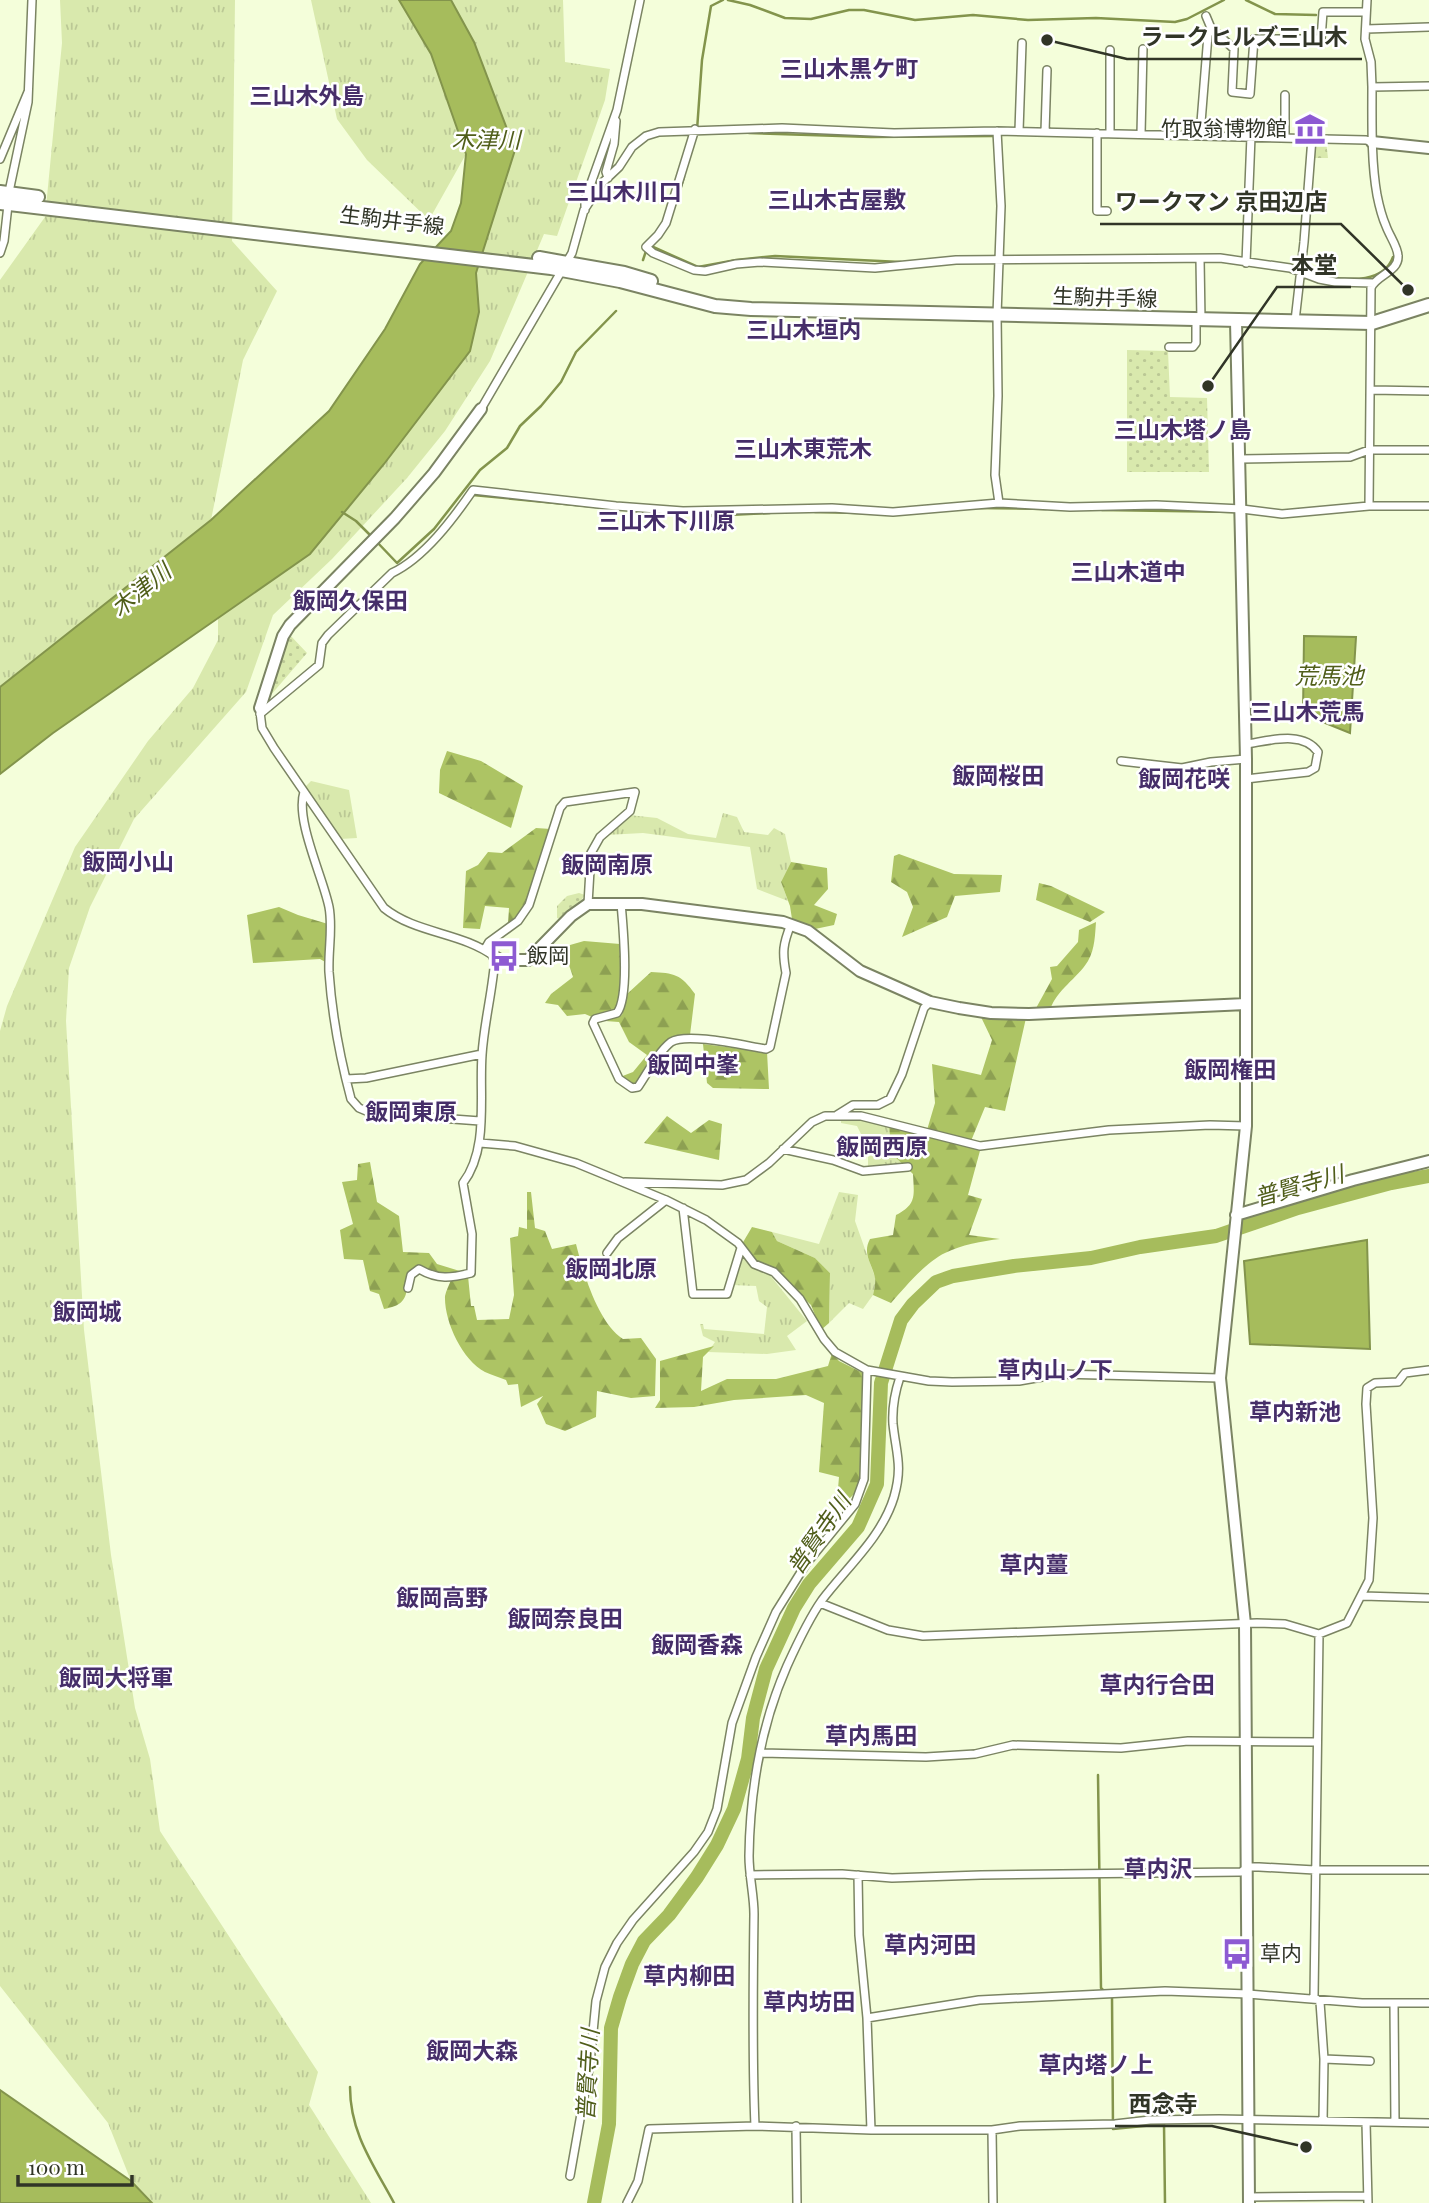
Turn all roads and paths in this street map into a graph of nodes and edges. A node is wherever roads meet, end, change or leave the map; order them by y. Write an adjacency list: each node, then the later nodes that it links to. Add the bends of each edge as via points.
1 (32, 0): 15 (street)
2 (640, 0): 17 (street)
3 (1367, 0): 4 (street)
4 (1366, 12): 7 (street, via 1323,12 1321,39 1254,39 1250,94 1232,93 1234,48); 8 (street)
5 (1206, 16): 7 (street)
6 (1429, 27): 8 (street)
7 (1211, 28): 25 (street)
8 (1366, 29): 14 (street)
9 (1022, 43): 20 (street)
10 (1110, 50): 23 (street)
11 (1143, 50): 24 (street)
12 (1047, 70): 21 (street)
13 (1429, 86): 14 (street)
14 (1373, 87): 29 (street)
15 (29, 92): 31 (street); 33 (street)
16 (1285, 95): 27 (street)
17 (617, 110): 32 (street); 34 (street)
18 (695, 129): 19 (street); 32 (street, via 646,136); 38 (street, via 666,223 646,247 653,253 705,271 760,262 875,268)
19 (997, 131): 20 (street); 38 (street)
20 (1019, 131): 21 (street)
21 (1045, 132): 22 (street)
22 (1097, 133): 23 (street); 35 (street, via 1097,211)
23 (1110, 134): 24 (street)
24 (1142, 134): 25 (street)
25 (1200, 135): 26 (street)
26 (1251, 136): 27 (street); 39 (street)
27 (1285, 137): 28 (street)
28 (1312, 138): 29 (street); 41 (street)
29 (1372, 142): 30 (street); 42 (street, via 1377,194 1399,255 1389,273)
30 (1429, 148)
31 (0, 159)
32 (608, 178): 34 (street)
33 (10, 199): 36 (street); 40 (main road, 生駒井手線)
34 (584, 210): 40 (street, via 572,253)
35 (1107, 211)
36 (0, 253)
37 (1200, 259): 38 (street); 39 (street); 45 (street)
38 (1001, 260): 44 (street)
39 (1247, 263): 41 (street)
40 (559, 265): 44 (main road, 生駒井手線, via 715,306); 52 (street)
41 (1300, 271): 42 (street, via 1335,282); 47 (street)
42 (1373, 283): 48 (street)
43 (1429, 305): 48 (main road, 生駒井手線)
44 (997, 315): 45 (main road, 生駒井手線); 56 (street, via 995,475)
45 (1199, 321): 46 (main road, 生駒井手線); 49 (street, via 1193,347)
46 (1236, 322): 47 (main road, 生駒井手線); 55 (street)
47 (1295, 323): 48 (main road, 生駒井手線)
48 (1373, 323): 50 (street)
49 (1168, 346)
50 (1371, 390): 51 (street); 53 (street)
51 (1429, 391)
52 (481, 410): 60 (street, via 395,518 290,625)
53 (1369, 450): 54 (street); 55 (street, via 1350,457); 57 (street)
54 (1429, 450)
55 (1240, 459): 59 (street)
56 (999, 503): 59 (street); 60 (street, via 893,512 832,508 683,511 473,491 445,528 328,635 319,665)
57 (1369, 506): 58 (street); 59 (street, via 1282,514)
58 (1429, 506)
59 (1242, 509): 61 (street)
60 (260, 711): 65 (street, via 265,733)
61 (1246, 744): 62 (street); 64 (street, via 1293,738 1318,752 1315,768 1308,772)
62 (1246, 759): 63 (street, via 1182,768); 64 (street)
63 (1121, 761)
64 (1246, 779): 72 (street)
65 (304, 792): 69 (street, via 384,908 399,920); 74 (street, via 306,825 329,906 332,1001)
66 (621, 903): 67 (street); 68 (street); 68 (street, via 624,984 620,1008 593,1023 619,1079 632,1088 638,1087 667,1046 677,1040 771,1046 786,973 784,943)
67 (588, 904): 69 (street, via 591,853 600,837 630,811 635,792 565,802 529,905 518,921); 70 (street, via 528,960)
68 (791, 924): 71 (street, via 808,931 860,971)
69 (485, 949): 70 (street)
70 (495, 957): 73 (street)
71 (930, 1002): 72 (street, via 991,1013 1029,1014); 75 (street, via 890,1099 878,1105 853,1105)
72 (1246, 1003): 77 (street)
73 (482, 1054): 74 (street); 76 (street)
74 (346, 1079): 76 (street, via 353,1102 370,1113)
75 (836, 1116): 77 (street, via 891,1122 980,1146 1109,1130); 79 (street, via 812,1122)
76 (480, 1121): 78 (street)
77 (1245, 1126): 85 (street)
78 (480, 1143): 82 (street, via 515,1146); 88 (street, via 463,1183 472,1234 471,1273 442,1278 419,1269 411,1275)
79 (783, 1149): 81 (street, via 863,1171); 82 (street, via 758,1172 738,1182)
80 (1429, 1161): 85 (street, via 1339,1183)
81 (908, 1167)
82 (624, 1182): 83 (street)
83 (666, 1200): 84 (street); 87 (street, via 618,1238)
84 (683, 1208): 86 (street, via 729,1235); 86 (street, via 693,1294 727,1294)
85 (1236, 1218): 92 (street)
86 (741, 1248): 90 (street, via 754,1264 774,1272 800,1299 835,1352)
87 (607, 1253)
88 (408, 1288)
89 (1429, 1370): 93 (street, via 1405,1373 1398,1382 1367,1388 1373,1518 1369,1580)
90 (869, 1371): 91 (street); 122 (street, via 861,1493 790,1586 776,1612 733,1723 717,1810 708,1832 633,1920 606,1966 596,2001)
91 (898, 1377): 92 (street, via 952,1382 1018,1381 1059,1374); 95 (street, via 893,1411 900,1471 894,1497 875,1535)
92 (1220, 1378): 96 (street)
93 (1363, 1596): 94 (street); 97 (street, via 1348,1623)
94 (1429, 1598)
95 (820, 1603): 96 (street, via 888,1630 923,1636); 100 (street, via 771,1703)
96 (1245, 1624): 97 (street, via 1285,1624); 98 (street)
97 (1319, 1634): 99 (street)
98 (1247, 1740): 99 (street); 100 (street, via 1121,1748 1013,1745 975,1754 926,1757); 101 (street)
99 (1317, 1742): 102 (street)
100 (761, 1753): 104 (street, via 751,1813)
101 (1248, 1867): 102 (street); 105 (street, via 1241,1872); 106 (street)
102 (1315, 1870): 103 (street); 107 (street)
103 (1429, 1870)
104 (750, 1875): 105 (street); 118 (street)
105 (858, 1875): 110 (street)
106 (1248, 1994): 107 (street); 110 (street, via 1165,1991 979,2000); 113 (street)
107 (1316, 1999): 108 (street); 111 (street, via 1320,2002)
108 (1394, 2003): 109 (street); 116 (street)
109 (1429, 2003)
110 (867, 2018): 120 (street)
111 (1324, 2059): 112 (street); 114 (street)
112 (1370, 2061)
113 (1248, 2120): 114 (street); 121 (street, via 1150,2120); 124 (street)
114 (1323, 2121): 115 (street)
115 (1366, 2122): 116 (street); 123 (street)
116 (1395, 2122): 117 (street)
117 (1429, 2123)
118 (755, 2126): 119 (street); 125 (street, via 649,2129 638,2181)
119 (796, 2126): 120 (street); 126 (street)
120 (871, 2130): 121 (street)
121 (992, 2130): 127 (street)
122 (570, 2176)
123 (1367, 2199): 124 (street)
124 (1249, 2200)
125 (627, 2203)
126 (797, 2203)
127 (993, 2203)

